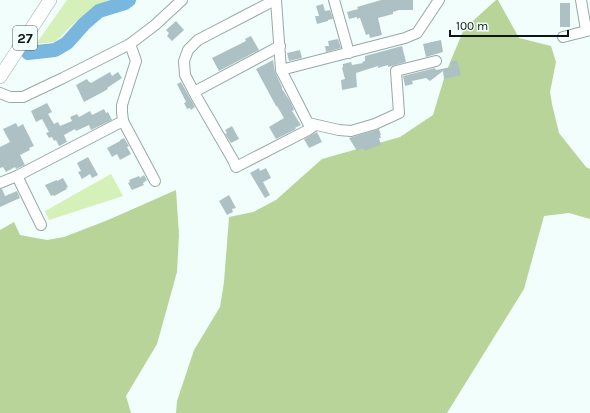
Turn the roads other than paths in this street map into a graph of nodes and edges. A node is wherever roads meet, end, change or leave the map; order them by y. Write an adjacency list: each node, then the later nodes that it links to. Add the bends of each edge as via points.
1 (50, 0): 14 (main road, 27)
2 (182, 0): 9 (street)
3 (275, 0): 10 (street); 15 (street, via 198,40 188,50 184,61 185,74)
4 (334, 0): 11 (street)
5 (439, 0): 11 (street, via 417,33)
6 (582, 0): 7 (street)
7 (588, 30): 8 (street)
8 (563, 37)
9 (130, 44): 16 (street, via 24,97); 17 (street, via 136,61 122,105)
10 (280, 46): 13 (street); 15 (street)
11 (349, 53): 13 (street)
12 (436, 61): 18 (street, via 396,71 399,113 351,131)
13 (281, 70): 18 (street, via 308,123)
14 (0, 77)
15 (194, 92): 18 (street, via 236,167)
16 (0, 93)
17 (123, 121): 19 (street); 20 (street)
18 (315, 125)
19 (17, 176): 21 (street); 22 (street)
20 (155, 182)
21 (0, 183)
22 (41, 225)

